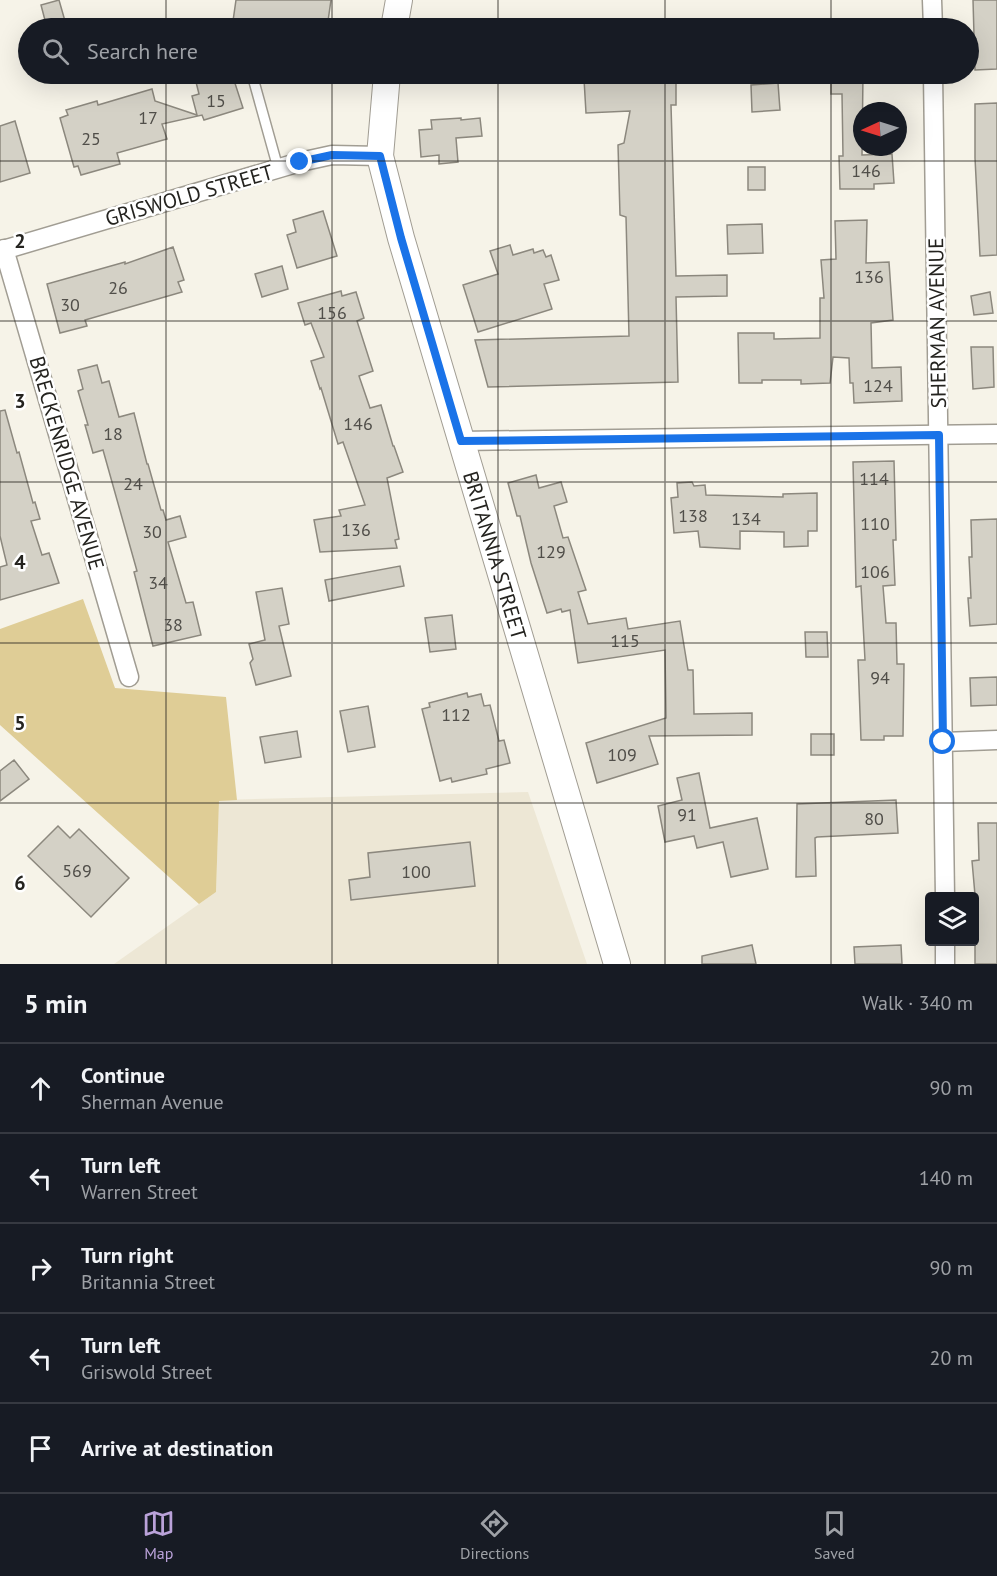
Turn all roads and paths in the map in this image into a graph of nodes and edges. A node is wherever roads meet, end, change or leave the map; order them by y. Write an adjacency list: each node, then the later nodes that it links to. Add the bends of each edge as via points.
1 (399, 0): 3 (main road)
2 (932, 0): 4 (street)
3 (396, 18)
4 (933, 18)
5 (255, 84): 9 (lane)
6 (386, 84): 8 (main road, BRITANNIA STREET)
7 (933, 84): 11 (street, SHERMAN AVENUE)
8 (380, 156): 9 (street, GRISWOLD STREET, via 332,155); 13 (main road, BRITANNIA STREET)
9 (278, 168): 10 (street, GRISWOLD STREET)
10 (2, 250): 14 (street, BRECKENRIDGE AVENUE)
11 (939, 435): 12 (street); 13 (street); 16 (street, SHERMAN AVENUE)
12 (997, 435)
13 (461, 441): 19 (main road, BRITANNIA STREET)
14 (129, 677)
15 (997, 740): 16 (street)
16 (943, 742): 17 (street, SHERMAN AVENUE)
17 (945, 892)
18 (945, 946): 20 (street)
19 (617, 964)
20 (945, 964)

